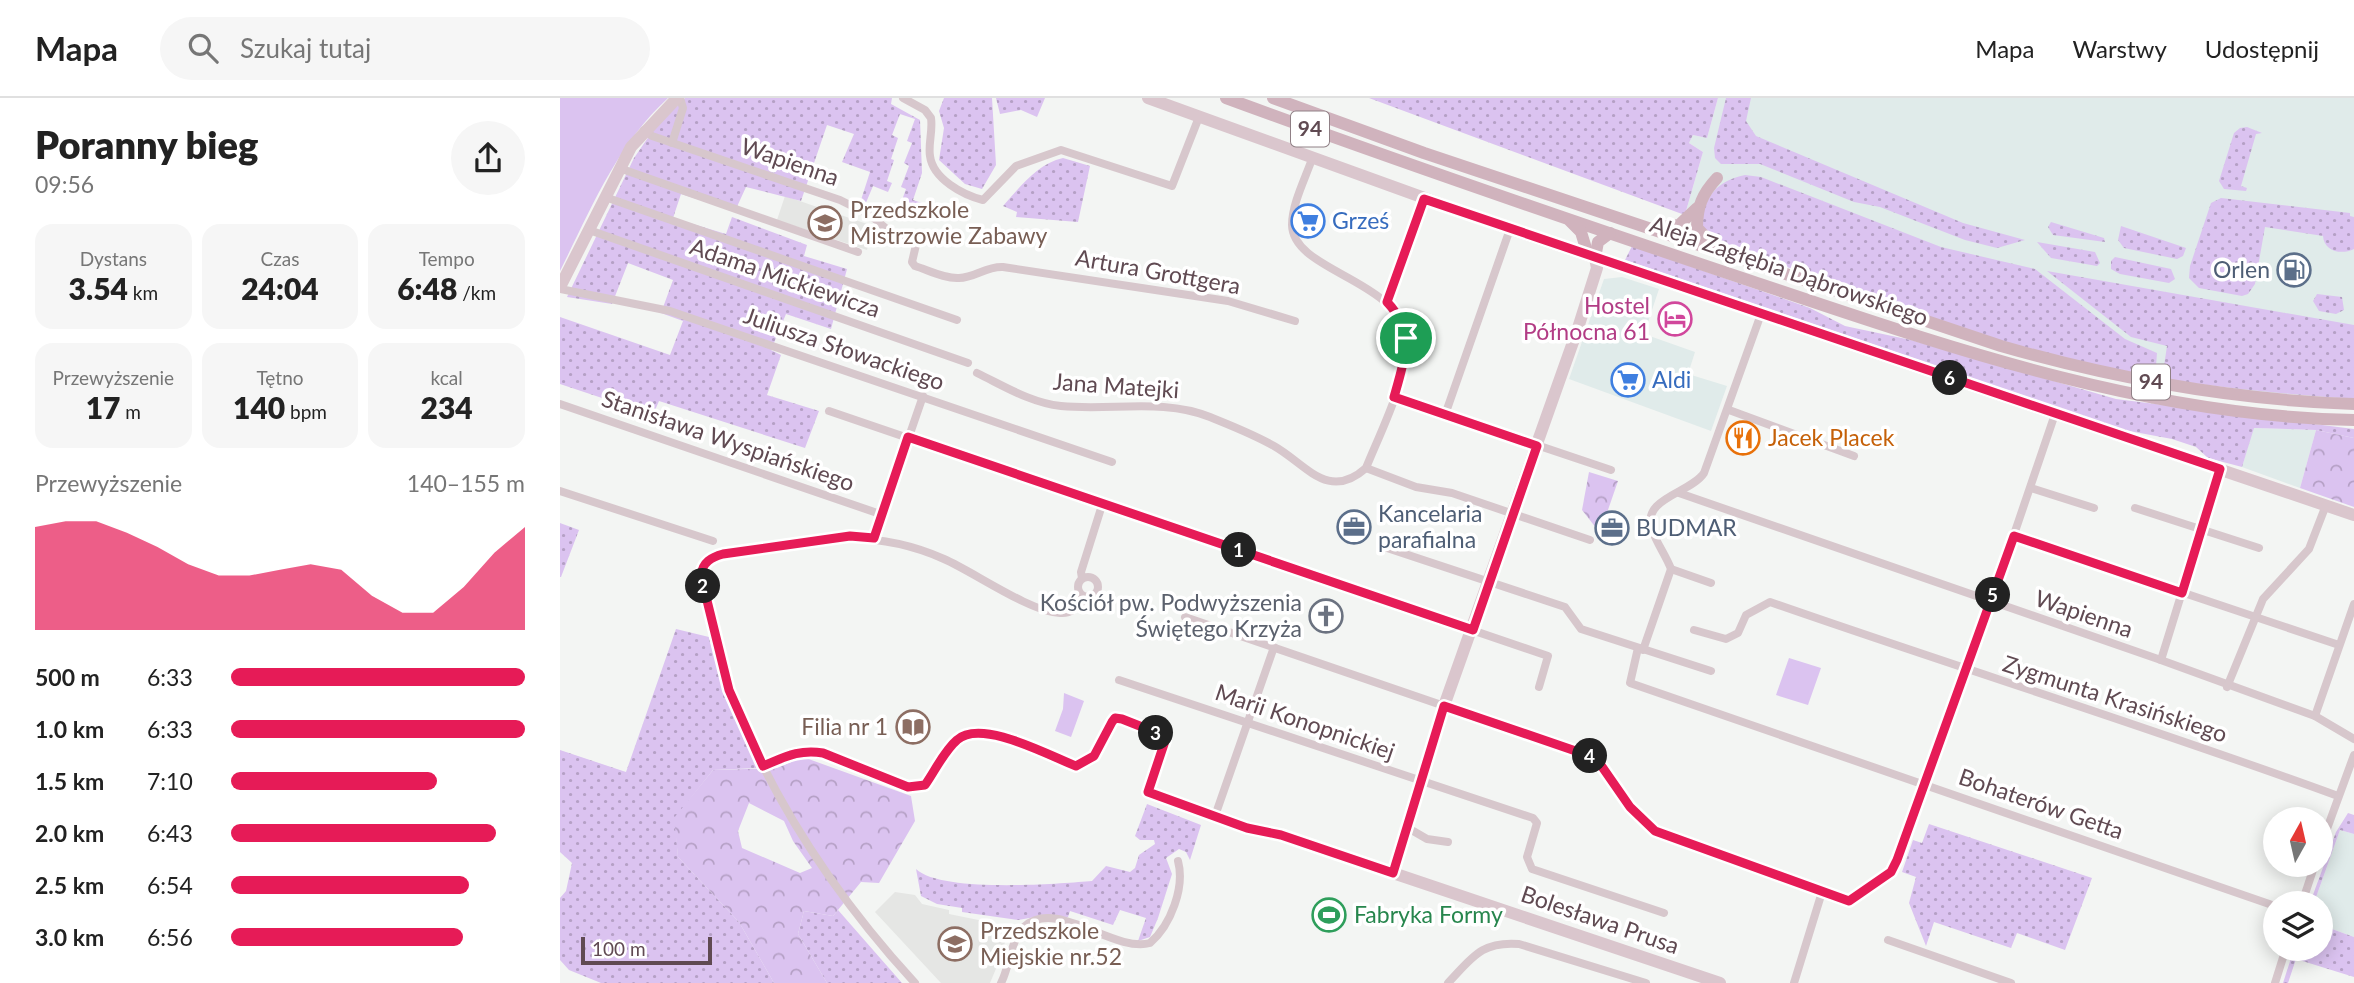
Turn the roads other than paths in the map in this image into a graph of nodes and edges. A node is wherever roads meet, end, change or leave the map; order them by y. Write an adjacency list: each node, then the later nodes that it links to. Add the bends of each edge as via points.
1 (679, 98): 7 (street); 8 (street, via 683,108)
2 (903, 98): 6 (street, via 931,118 930,160 946,181 983,200 1016,166 1061,150 1172,186)
3 (1148, 98): 6 (street)
4 (1226, 98): 15 (main road, Aleja Zagłębia Dąbrowskiego / 94)
5 (1273, 98): 16 (main road, Aleja Zagłębia Dąbrowskiego / 94)
6 (1199, 117): 9 (street)
7 (644, 130): 8 (street, Wapienna); 10 (street)
8 (672, 143): 20 (street, Wapienna, via 840,200)
9 (1312, 159): 13 (street); 25 (street, via 1292,224 1297,240 1321,263)
10 (619, 168): 12 (street); 21 (street)
11 (1717, 178): 14 (main road)
12 (605, 197): 18 (street); 27 (street)
13 (1424, 199): 17 (street); 25 (street)
14 (1697, 208): 16 (main road, via 1679,225); 22 (main road, via 1697,228)
15 (1567, 219): 19 (main road, Aleja Zagłębia Dąbrowskiego / 94); 23 (main road, via 1581,232)
16 (1644, 228): 22 (main road, Aleja Zagłębia Dąbrowskiego / 94)
17 (1510, 229): 23 (street); 38 (street)
18 (589, 230): 24 (street); 29 (street, Adama Mickiewicza)
19 (1610, 233): 23 (main road, via 1598,242); 39 (main road, Aleja Zagłębia Dąbrowskiego / 94, via 1930,341 2056,378 2220,409)
20 (916, 244): 28 (street, Artura Grottgera, via 915,265 950,277 1003,267 1228,301)
21 (858, 252)
22 (1723, 254): 34 (main road, Aleja Zagłębia Dąbrowskiego / 94, via 1953,332 2086,369 2223,393)
23 (1592, 256): 26 (street); 41 (street, via 1594,278)
24 (560, 288): 31 (street, Juliusza Słowackiego, via 670,311)
25 (1387, 302): 32 (street, via 1402,321 1406,338)
26 (1761, 314): 35 (street); 37 (street)
27 (957, 320)
28 (1295, 321)
29 (968, 363)
30 (977, 373): 44 (street, Jana Matejki, via 1013,392 1059,405 1170,407 1200,413 1277,448 1319,479 1358,475)
31 (923, 396): 40 (street); 43 (street, Juliusza Słowackiego)
32 (1394, 397): 38 (street); 44 (street)
33 (560, 404): 55 (street, Stanisława Wyspiańskiego)
34 (2354, 404)
35 (1729, 410): 42 (street); 49 (street, via 1704,473)
36 (829, 411): 40 (street)
37 (2055, 414): 45 (street); 47 (street)
38 (1446, 415): 41 (street)
39 (2353, 420)
40 (908, 437): 50 (street); 55 (street)
41 (1537, 446): 46 (street); 54 (street)
42 (1854, 456)
43 (1112, 463)
44 (1366, 468): 54 (street, via 1416,487)
45 (2220, 469): 51 (street); 57 (street)
46 (1611, 470)
47 (2031, 488): 52 (street); 58 (street)
48 (560, 491): 61 (street)
49 (1679, 493): 64 (street, via 1659,503 1650,518); 70 (street, Wapienna)
50 (1103, 502): 65 (street); 74 (street)
51 (2326, 505): 56 (street); 73 (street, via 2309,549 2263,599)
52 (2094, 508)
53 (2135, 509): 57 (street)
54 (1513, 513): 60 (street); 66 (street)
55 (883, 514): 59 (street)
56 (2354, 515)
57 (2200, 530): 63 (street); 68 (street)
58 (2014, 536): 68 (street); 70 (street)
59 (874, 538): 69 (street, via 942,558 1057,613 1070,612); 90 (street, via 798,542 723,554 707,561 701,576 723,670)
60 (1590, 540)
61 (713, 541)
62 (1381, 546): 66 (street)
63 (2259, 548)
64 (1671, 569): 67 (street); 78 (street)
65 (1082, 578): 69 (street, via 1078,592); 69 (street, via 1091,577 1098,583 1097,592)
66 (1490, 583): 74 (street); 78 (street, via 1565,607 1581,629)
67 (1712, 583)
68 (2182, 593): 73 (street); 79 (street)
69 (1086, 597)
70 (1991, 601): 79 (street, Wapienna); 80 (street)
71 (2354, 604): 76 (street)
72 (1185, 617): 77 (street)
73 (2254, 619): 76 (street); 84 (street)
74 (1473, 630): 83 (street, via 1548,656); 85 (street)
75 (1695, 630): 80 (street, Zygmunta Krasińskiego, via 1726,639 1738,634 1746,615 1770,602)
76 (2339, 645): 86 (street)
77 (1274, 648): 85 (street); 87 (street)
78 (1641, 649): 81 (street); 92 (street, Bohaterów Getta, via 1630,683)
79 (2161, 660): 84 (street, Wapienna)
80 (1966, 670): 92 (street); 93 (street, Zygmunta Krasińskiego)
81 (1711, 671)
82 (1119, 680): 87 (street, Marii Konopnickiej)
83 (1539, 687)
84 (2227, 687): 86 (street, Wapienna)
85 (1444, 706): 91 (street); 100 (street, via 1596,758 1630,807 1655,831)
86 (2315, 716): 88 (street, Wapienna)
87 (1248, 723): 91 (street, Marii Konopnickiej); 95 (street)
88 (2354, 739)
89 (2354, 755): 93 (street)
90 (763, 766): 95 (street, Bolesława Prusa, via 796,752 823,753 918,788 964,735 997,735 1076,766 1094,756 1115,718 1160,734 1165,741 1148,792); 105 (street, via 812,853 881,946)
91 (1422, 781): 96 (street); 102 (street, Marii Konopnickiej, via 1533,818 1537,823 1527,857 1532,869)
92 (1925, 784): 100 (street, via 1891,872 1849,901); 101 (street, Bohaterów Getta)
93 (2338, 796): 94 (street)
94 (2333, 810)
95 (1215, 816): 99 (street, Bolesława Prusa)
96 (1408, 828): 97 (street, via 1427,839); 99 (street)
97 (1448, 842)
98 (1178, 861): 106 (street, via 1182,875 1171,912 1150,943 1131,945 1063,919 1039,920 1025,926 1018,937)
99 (1393, 873): 109 (street, Bolesława Prusa)
100 (1822, 892): 110 (street)
101 (2263, 902)
102 (1664, 913)
103 (1888, 940): 111 (street)
104 (2282, 961): 112 (street)
105 (915, 983)
106 (1001, 983)
107 (1448, 983): 108 (street, via 1488,945 1502,942)
108 (1646, 983)
109 (1720, 983)
110 (1794, 983)
111 (2011, 983)
112 (2275, 983)

